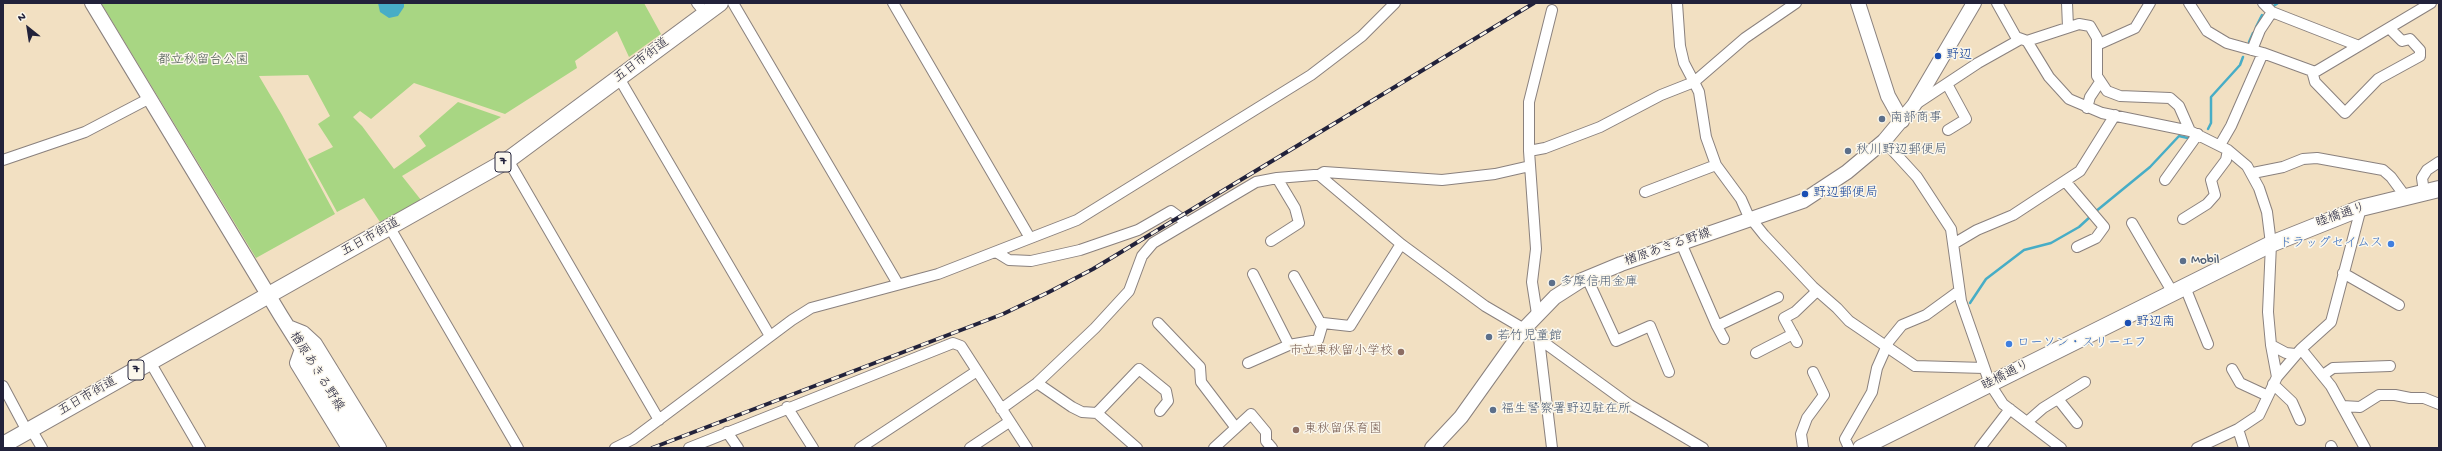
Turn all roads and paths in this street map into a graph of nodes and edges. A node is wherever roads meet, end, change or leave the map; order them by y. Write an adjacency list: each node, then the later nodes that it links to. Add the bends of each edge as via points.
1 (92, 3): 31 (main road, 楢原あきる野線)
2 (720, 3): 16 (main road, 五日市街道 / 7)
3 (733, 3): 72 (street)
4 (893, 3): 60 (street)
5 (1396, 3): 60 (street, via 1362,36 1311,75 1077,220)
6 (1677, 3): 28 (street, via 1680,46 1684,63)
7 (1796, 3): 28 (street, via 1745,38)
8 (1858, 3): 35 (main road, via 1888,96)
9 (1974, 3): 32 (main road, 楢原あきる野線)
10 (1997, 3): 21 (street, via 2009,27)
11 (2067, 3): 19 (street)
12 (2150, 3): 22 (street, via 2135,28)
13 (2190, 3): 24 (street, via 2207,31 2227,43)
14 (2263, 3): 18 (street)
15 (2431, 3): 20 (street)
16 (701, 8): 27 (main road, 五日市街道 / 7)
17 (1552, 10): 40 (street, via 1529,102)
18 (2272, 12): 23 (street); 24 (street, via 2260,30)
19 (2068, 27): 21 (street); 22 (street, via 2079,24 2090,26 2097,38)
20 (2389, 28): 23 (street); 26 (street, via 2402,41 2410,39 2420,50 2420,56 2378,79 2345,113 2315,82)
21 (2023, 41): 30 (street, via 1978,63); 33 (street, via 2069,99)
22 (2097, 45): 29 (street, via 2097,76)
23 (2359, 46): 26 (street, via 2318,71)
24 (2252, 50): 25 (street)
25 (2263, 53): 26 (street); 39 (street)
26 (2312, 71)
27 (619, 78): 42 (main road, 五日市街道 / 7); 85 (street)
28 (1694, 82): 40 (street, via 1661,95 1600,127 1545,148); 44 (street, via 1699,92 1706,137)
29 (2100, 82): 33 (street, via 2090,97); 37 (street, via 2106,91 2114,95 2170,98 2179,106)
30 (1947, 84): 32 (street); 36 (street, via 1966,119)
31 (150, 98): 41 (street, via 85,132); 76 (main road, 楢原あきる野線)
32 (1914, 105): 35 (main road, 楢原あきる野線)
33 (2087, 108): 34 (street)
34 (2115, 115): 37 (street); 50 (street, via 2080,171)
35 (1902, 121): 38 (main road, 楢原あきる野線)
36 (1948, 130)
37 (2194, 136): 39 (street); 49 (street)
38 (1884, 140): 56 (main road, 楢原あきる野線, via 1817,193 1803,201); 63 (street, via 1928,192 1951,229)
39 (2224, 148): 46 (street); 55 (street, via 2226,160 2212,180 2215,195 2207,204)
40 (1529, 151): 45 (street)
41 (3, 160)
42 (508, 160): 59 (main road, 五日市街道 / 7); 118 (street)
43 (2439, 162): 51 (street, via 2427,170 2422,178)
44 (1716, 165): 52 (street); 56 (street, via 1741,199)
45 (1530, 166): 47 (street, via 1495,174 1442,180 1324,172); 79 (street, via 1536,249 1532,282)
46 (2253, 173): 53 (street, via 2283,167 2303,159 2317,158 2383,170); 65 (street, via 2265,202)
47 (1319, 175): 48 (street); 64 (street)
48 (1277, 178): 57 (street, via 1256,182); 61 (street, via 1295,208 1299,223)
49 (2165, 180)
50 (2065, 181): 63 (street, via 2013,215 1980,228); 66 (street, via 2104,227 2096,238)
51 (2432, 191): 53 (main road, 睦橋通り)
52 (1645, 192)
53 (2406, 196): 54 (main road, 睦橋通り)
54 (2361, 208): 65 (main road, 睦橋通り); 68 (street)
55 (2183, 219)
56 (1752, 220): 62 (main road, 楢原あきる野線); 74 (street)
57 (1186, 222): 67 (street, via 1171,211 1138,230 1080,250 1031,261 1010,260); 106 (street, via 1152,243 1142,256 1129,291 1095,328)
58 (2132, 223): 73 (street)
59 (390, 228): 76 (main road, 五日市街道 / 7); 133 (street)
60 (1030, 238): 67 (street)
61 (1271, 241)
62 (1681, 243): 71 (main road, 楢原あきる野線); 82 (street)
63 (1954, 243): 75 (street)
64 (1401, 244): 81 (street, via 1350,326 1323,323); 84 (street, via 1485,306)
65 (2271, 244): 73 (main road, 睦橋通り); 90 (street, via 2268,312)
66 (2077, 247)
67 (996, 252): 72 (street, via 938,274)
68 (2343, 273): 78 (street); 93 (street, via 2331,322)
69 (1253, 274): 89 (street)
70 (1294, 276): 81 (street)
71 (1587, 278): 79 (main road, 楢原あきる野線, via 1555,297); 101 (street, via 1616,341 1650,326)
72 (898, 284): 85 (street, via 811,308)
73 (2179, 290): 88 (street); 107 (main road, 睦橋通り)
74 (1817, 291): 91 (street, via 1849,321); 94 (street, via 1795,312 1784,318 1795,338)
75 (1959, 291): 91 (street, via 1926,315 1902,325); 98 (street)
76 (270, 295): 83 (main road, 楢原あきる野線); 95 (main road, 五日市街道 / 7)
77 (1778, 297): 82 (street)
78 (2399, 305)
79 (1537, 314): 84 (main road, 楢原あきる野線)
80 (1158, 323): 123 (street, via 1200,367 1201,382)
81 (1322, 326): 89 (street, via 1318,340)
82 (1717, 326): 87 (street)
83 (288, 327): 92 (main road, 楢原あきる野線); 132 (main road, via 304,333 315,344)
84 (1523, 330): 86 (street); 144 (main road, 楢原あきる野線, via 1461,417)
85 (770, 336): 118 (street)
86 (1539, 339): 145 (street); 146 (street, via 1630,405)
87 (1724, 339)
88 (2208, 344)
89 (1289, 345): 96 (street)
90 (2271, 345): 93 (street, via 2286,353); 104 (street)
91 (1886, 347): 98 (street, via 1915,366); 148 (street, via 1877,368 1872,392 1845,439)
92 (302, 349): 130 (main road, via 297,363); 131 (main road, 楢原あきる野線)
93 (2298, 351): 103 (street); 104 (street)
94 (1756, 352)
95 (150, 362): 125 (main road, 五日市街道 / 7); 129 (street)
96 (1248, 363)
97 (2390, 366): 103 (street, via 2334,368)
98 (1984, 368): 107 (street)
99 (2232, 369): 109 (street, via 2240,383)
100 (977, 371): 113 (street, via 961,346 953,343); 114 (street); 138 (street)
101 (1669, 372)
102 (1813, 372): 147 (street, via 1824,395 1807,418 1801,434)
103 (2323, 375): 112 (street)
104 (2275, 381): 109 (street); 119 (street, via 2292,402)
105 (2085, 382): 110 (street)
106 (1037, 383): 114 (street); 117 (street, via 1072,407 1082,412)
107 (1990, 384): 115 (street, via 2003,404); 149 (main road, 睦橋通り)
108 (3, 386): 125 (street)
109 (2268, 396): 124 (street, via 2259,414)
110 (2058, 399): 121 (street); 122 (street)
111 (2439, 404): 112 (street, via 2424,398 2379,395 2360,406)
112 (2342, 406): 154 (street)
113 (787, 408): 126 (street); 137 (street)
114 (1001, 409): 120 (street)
115 (2010, 409): 121 (street); 150 (street)
116 (1160, 411): 117 (street, via 1168,401 1166,391 1140,369)
117 (1097, 413): 141 (street)
118 (659, 420): 134 (street, via 633,439)
119 (2300, 420)
120 (1009, 422): 139 (street); 140 (street)
121 (2027, 422): 151 (street)
122 (2077, 423)
123 (1236, 428): 142 (street); 143 (street, via 1251,414 1266,432 1266,441)
124 (2238, 429): 152 (street); 153 (street)
125 (29, 430): 127 (main road, 五日市街道 / 7); 128 (street)
126 (727, 432): 135 (street); 136 (street)
127 (3, 445)
128 (42, 448)
129 (200, 448)
130 (349, 448)
131 (364, 448)
132 (379, 448)
133 (518, 448)
134 (615, 448)
135 (689, 448)
136 (738, 448)
137 (813, 448)
138 (860, 448)
139 (970, 448)
140 (1027, 448)
141 (1137, 448)
142 (1214, 448)
143 (1272, 448)
144 (1432, 448)
145 (1552, 448)
146 (1703, 448)
147 (1803, 448)
148 (1849, 448)
149 (1861, 448)
150 (1980, 448)
151 (2062, 448)
152 (2198, 448)
153 (2244, 448)
154 (2365, 448)

